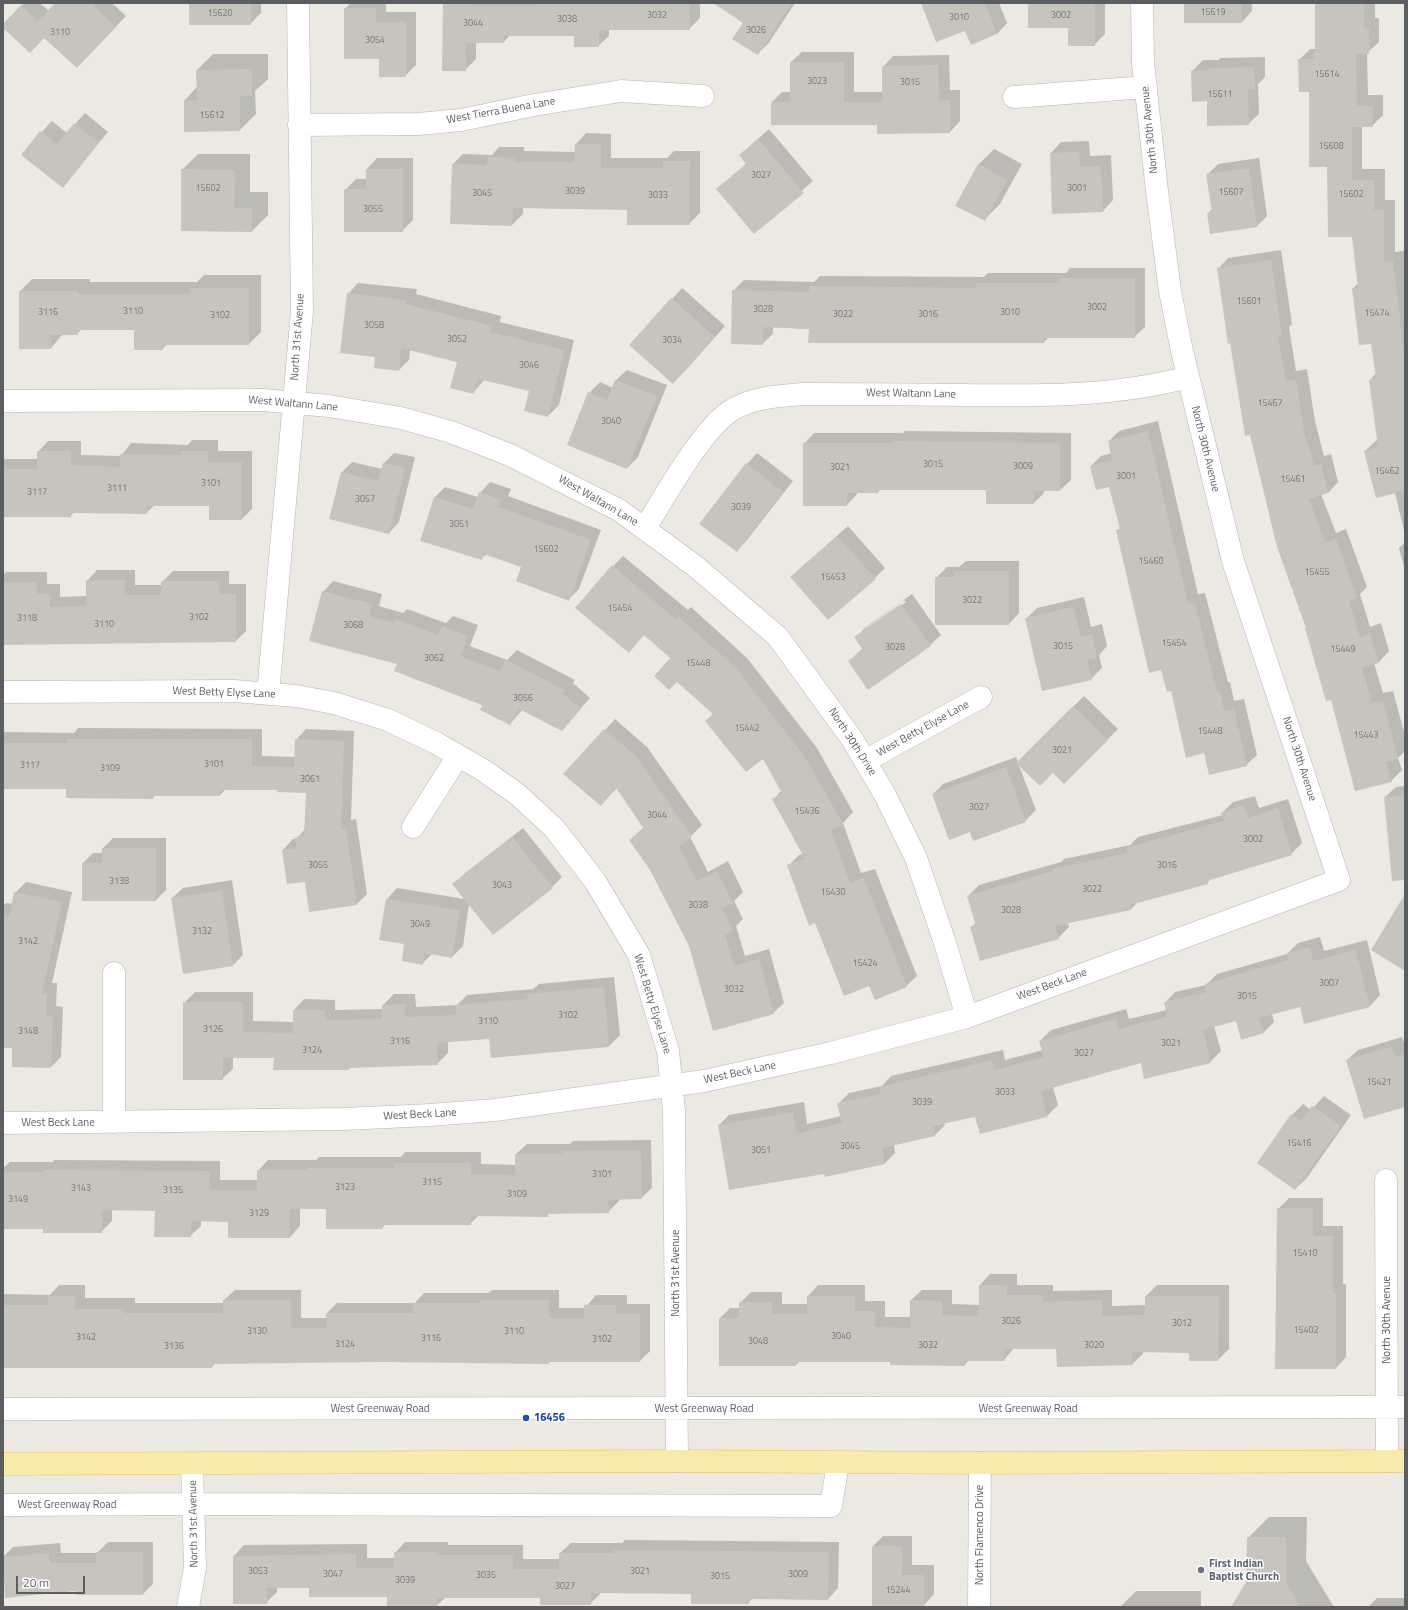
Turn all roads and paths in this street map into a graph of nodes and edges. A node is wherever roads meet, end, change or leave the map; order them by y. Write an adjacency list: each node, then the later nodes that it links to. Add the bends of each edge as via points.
1 (298, 3): 6 (street, North 31st Avenue)
2 (1142, 3): 3 (street, North 30th Avenue)
3 (1146, 87): 5 (street); 7 (street, North 30th Avenue, via 1156,191 1170,291)
4 (703, 96): 6 (street, West Tierra Buena Lane, via 621,92 534,105 461,120 419,124)
5 (1014, 97)
6 (299, 125): 9 (street, North 31st Avenue, via 302,311)
7 (1188, 377): 10 (street, West Waltann Lane, via 1099,392 1047,397 803,394 765,397 732,410 712,429); 17 (street, North 30th Avenue, via 1233,561)
8 (3, 401): 9 (street, West Waltann Lane, via 263,400)
9 (294, 403): 10 (street, West Waltann Lane, via 401,418 450,432 544,471 619,510); 12 (street, North 31st Avenue)
10 (645, 528): 15 (street, North 30th Drive, via 695,566 778,637 813,683)
11 (3, 692): 12 (street, West Betty Elyse Lane, via 234,691)
12 (268, 694): 14 (street, West Betty Elyse Lane, via 334,703 388,720)
13 (981, 697): 15 (street, West Betty Elyse Lane)
14 (458, 756): 16 (street); 20 (street, West Betty Elyse Lane, via 517,794 554,828 595,881 639,955 668,1051)
15 (865, 761): 19 (street, North 30th Drive, via 916,858)
16 (413, 827)
17 (1339, 880): 19 (street, West Beck Lane)
18 (114, 973): 21 (street)
19 (967, 1017): 20 (street, West Beck Lane, via 831,1053 704,1081)
20 (672, 1085): 21 (street, West Beck Lane, via 495,1110 430,1115 344,1119); 26 (street, North 31st Avenue, via 675,1150)
21 (114, 1122): 22 (street, West Beck Lane)
22 (3, 1123)
23 (1386, 1180): 24 (street, North 30th Avenue)
24 (1396, 1408): 26 (street, West Greenway Road); 27 (street, North 30th Avenue)
25 (3, 1409): 26 (street, West Greenway Road)
26 (676, 1409): 28 (street, North 31st Avenue)
27 (1396, 1460): 30 (main road)
28 (677, 1461): 29 (main road); 32 (main road)
29 (838, 1463): 30 (main road); 33 (street, West Greenway Road, via 831,1506)
30 (980, 1463): 36 (street, North Flamenco Drive)
31 (3, 1464): 32 (main road)
32 (192, 1464): 33 (street, North 31st Avenue)
33 (194, 1504): 34 (street, West Greenway Road); 35 (street, North 31st Avenue, via 195,1568)
34 (3, 1505)
35 (188, 1607)
36 (979, 1607)

